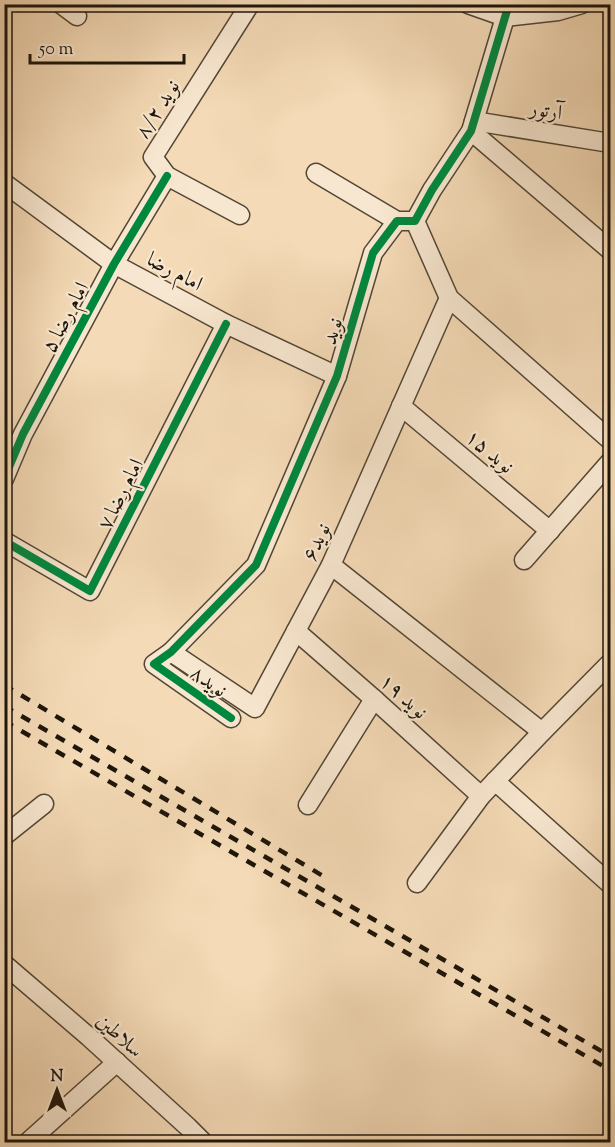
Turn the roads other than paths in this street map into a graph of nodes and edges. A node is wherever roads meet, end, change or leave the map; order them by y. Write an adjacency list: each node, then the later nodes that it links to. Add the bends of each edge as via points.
1 (61, 4): 6 (street)
2 (250, 4): 10 (street, نوید ۸/۲, via 153,157)
3 (468, 4): 5 (street)
4 (582, 4): 5 (street, via 558,11)
5 (507, 10): 7 (street, نوید)
6 (76, 16)
7 (472, 126): 8 (street, آرتور); 13 (street, نوید, via 432,190); 14 (street)
8 (610, 143)
9 (316, 173): 13 (street)
10 (168, 176): 12 (street); 15 (street, امام رضا ۵)
11 (4, 183): 15 (street, امام رضا)
12 (240, 215)
13 (406, 221): 16 (street); 18 (street, نوید, via 373,253)
14 (610, 250)
15 (114, 264): 17 (street, امام رضا); 22 (street, امام رضا ۵, via 23,434)
16 (449, 298): 19 (street, نوید۶); 20 (street)
17 (226, 324): 18 (street, امام رضا); 24 (street, امام رضا ۷, via 90,591)
18 (337, 376): 28 (street, نوید, via 256,565)
19 (401, 406): 23 (street, نوید ۱۵); 26 (street, نوید۶)
20 (610, 440)
21 (610, 462): 23 (street)
22 (4, 479)
23 (550, 531): 25 (street)
24 (4, 541)
25 (525, 560)
26 (331, 565): 27 (street, نوید۶); 32 (street)
27 (296, 632): 28 (street, نوید۶, via 255,708); 30 (street, نوید ۱۹)
28 (171, 652): 31 (street, نوید۸, via 154,664)
29 (610, 663): 32 (street)
30 (374, 699): 34 (street, نوید ۱۹); 36 (street)
31 (231, 718)
32 (542, 732): 33 (street)
33 (495, 782): 34 (street); 39 (street)
34 (481, 796): 38 (street)
35 (44, 804): 37 (street)
36 (308, 805)
37 (4, 836)
38 (417, 883)
39 (610, 884)
40 (4, 964): 41 (street, سلاطین)
41 (117, 1062): 42 (street, سلاطین); 43 (street)
42 (184, 1135): 44 (street, سلاطین)
43 (28, 1143)
44 (203, 1143)

